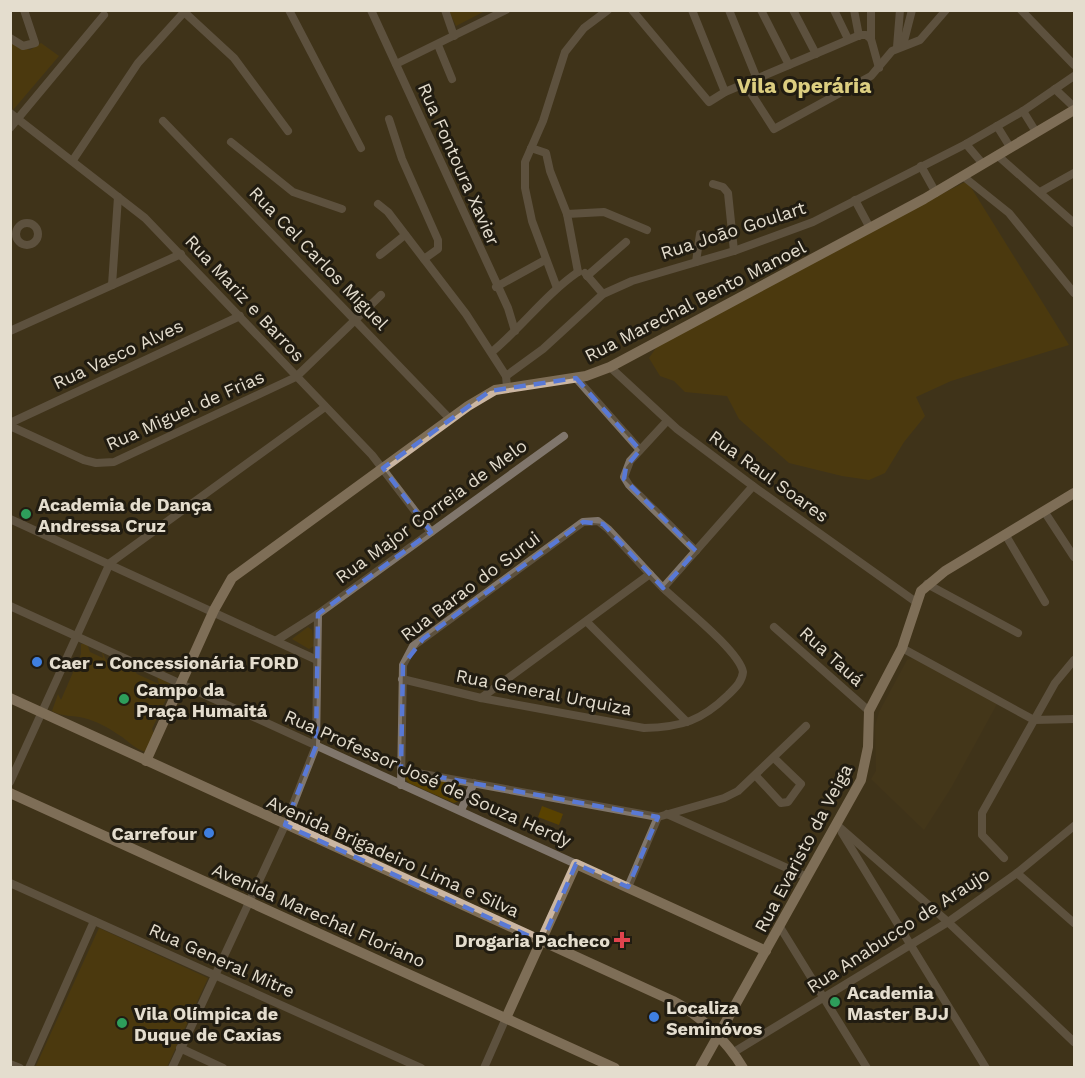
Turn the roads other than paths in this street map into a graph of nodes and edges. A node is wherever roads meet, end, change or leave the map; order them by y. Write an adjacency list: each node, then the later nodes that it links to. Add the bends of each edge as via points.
1 (24, 10): 23 (street, via 36,44 23,46)
2 (289, 10): 52 (street)
3 (371, 10): 29 (street, Rua Fontoura Xavier)
4 (445, 10): 21 (street)
5 (506, 10): 21 (street)
6 (608, 10): 53 (street, via 584,28 565,52)
7 (632, 10): 38 (street, via 709,102)
8 (692, 10): 38 (street)
9 (729, 10): 35 (street)
10 (761, 10): 30 (street)
11 (793, 10): 28 (street)
12 (834, 10): 24 (street)
13 (854, 10): 22 (street)
14 (871, 10): 25 (street)
15 (900, 10): 27 (street)
16 (912, 10): 27 (street)
17 (946, 10): 27 (street, via 920,40)
18 (1021, 10): 31 (street)
19 (184, 11): 47 (street, via 234,58); 55 (street, via 138,63)
20 (104, 15): 42 (street)
21 (454, 36): 26 (street)
22 (859, 36): 24 (street); 25 (street)
23 (10, 38)
24 (848, 39): 28 (street)
25 (871, 39): 32 (street)
26 (438, 45): 29 (street); 34 (street)
27 (900, 46): 32 (street)
28 (816, 54): 30 (street)
29 (396, 64): 83 (street, Rua Fontoura Xavier)
30 (789, 65): 35 (street)
31 (1074, 65)
32 (879, 68): 36 (street, via 844,93 774,129)
33 (1074, 76): 37 (street, Rua Joāo Goulart)
34 (452, 79)
35 (758, 79): 36 (street)
36 (745, 84): 38 (street)
37 (1055, 89): 39 (street); 40 (street, Rua Joāo Goulart)
38 (725, 92)
39 (1074, 108): 48 (main road, Rua Marechal Bento Manoel)
40 (1023, 111): 45 (street, Rua Joāo Goulart); 48 (street)
41 (10, 112): 42 (street, Rua Mariz e Barros)
42 (18, 119): 46 (street); 55 (street, Rua Mariz e Barros)
43 (389, 119): 77 (street, via 438,240 438,249)
44 (163, 121): 89 (street, Rua Cel Carlos Miguel)
45 (997, 126): 50 (street, Rua Joāo Goulart); 51 (street)
46 (10, 128)
47 (288, 131)
48 (1036, 132): 51 (main road, Rua Marechal Bento Manoel)
49 (231, 142): 66 (street, via 293,192)
50 (966, 144): 56 (street); 57 (street, Rua Joāo Goulart)
51 (1010, 147): 54 (main road, Rua Marechal Bento Manoel)
52 (360, 148)
53 (531, 148): 67 (street, via 546,153); 78 (street, via 525,162 525,188)
54 (997, 155): 56 (main road, Rua Marechal Bento Manoel); 61 (street)
55 (73, 160): 63 (street, Rua Mariz e Barros)
56 (983, 164): 59 (main road, Rua Marechal Bento Manoel)
57 (921, 166): 62 (street); 64 (street, Rua Joāo Goulart)
58 (1074, 173): 61 (street)
59 (964, 177): 62 (main road, Rua Marechal Bento Manoel); 85 (street, via 1009,213)
60 (713, 184): 74 (street, via 728,193)
61 (1040, 192): 68 (street)
62 (936, 193): 69 (main road, Rua Marechal Bento Manoel)
63 (118, 197): 75 (street, Rua Mariz e Barros, via 146,218); 82 (street)
64 (855, 200): 69 (street); 74 (street, Rua Joāo Goulart, via 813,222)
65 (378, 204): 72 (street)
66 (342, 209)
67 (567, 214): 70 (street, via 604,212); 80 (street)
68 (1074, 223)
69 (870, 228): 93 (main road, Rua Marechal Bento Manoel)
70 (647, 230)
71 (699, 234): 79 (street)
72 (405, 235): 76 (street); 77 (street)
73 (626, 242): 81 (street)
74 (734, 250): 79 (street, Rua Joāo Goulart)
75 (181, 254): 82 (street); 88 (street, Rua Mariz e Barros)
76 (380, 255)
77 (424, 259): 92 (street)
78 (545, 260): 83 (street); 84 (street)
79 (696, 262): 86 (street, Rua Joāo Goulart)
80 (578, 272): 81 (street); 84 (street)
81 (587, 276): 86 (street)
82 (112, 285): 90 (street)
83 (496, 287): 91 (street, Rua Fontoura Xavier)
84 (557, 288): 91 (street)
85 (1074, 293)
86 (603, 294): 94 (street, Rua Joāo Goulart, via 543,350)
87 (381, 296): 89 (street, Rua Miguel de Frias)
88 (240, 316): 95 (street, Rua Mariz e Barros); 101 (street, Rua Vasco Alves)
89 (356, 320): 95 (street, Rua Miguel de Frias); 99 (street, Rua Cel Carlos Miguel)
90 (10, 331)
91 (514, 331): 92 (street)
92 (492, 352): 94 (street)
93 (610, 367): 96 (main road, Rua Marechal Bento Manoel); 100 (street, Rua Raul Soares)
94 (506, 376): 97 (street)
95 (297, 377): 98 (street, Rua Mariz e Barros); 101 (street, Rua Miguel de Frias, via 104,464 84,460)
96 (576, 378): 97 (main road, Rua Marechal Bento Manoel); 103 (street)
97 (507, 387): 99 (main road, Rua Marechal Bento Manoel, via 490,391)
98 (325, 407): 104 (street, Rua Mariz e Barros); 114 (street)
99 (450, 419): 104 (main road, Rua Marechal Bento Manoel)
100 (667, 421): 103 (street); 105 (street, Rua Raul Soares)
101 (10, 425)
102 (564, 436): 110 (street, Rua Major Correia de Melo)
103 (640, 450): 112 (street, via 626,467 625,480)
104 (383, 468): 110 (street, Rua Mariz e Barros); 121 (main road, Rua Marechal Bento Manoel, via 238,572)
105 (753, 486): 112 (street); 118 (street, Rua Raul Soares)
106 (1074, 494): 107 (main road)
107 (1044, 511): 111 (main road); 113 (street)
108 (10, 519): 114 (street)
109 (572, 530): 115 (street, Rua General Urquiza, via 583,522 598,521); 131 (street, Rua Barao do Surui, via 413,646 403,666)
110 (431, 532): 122 (street, Rua Major Correia de Melo)
111 (1005, 534): 116 (main road); 119 (street)
112 (696, 550): 117 (street)
113 (1074, 557)
114 (111, 563): 121 (street); 126 (street)
115 (650, 574): 117 (street, Rua General Urquiza); 123 (street)
116 (927, 584): 118 (main road, Rua Evaristo da Veiga); 125 (street)
117 (663, 588): 139 (street, Rua General Urquiza, via 729,650 743,672 739,684 711,711)
118 (916, 602): 128 (main road, Rua Evaristo da Veiga)
119 (1045, 602)
120 (10, 606): 126 (street, Rua Professor José de Souza Herdy)
121 (214, 610): 127 (street); 132 (main road, Rua Marechal Bento Manoel)
122 (318, 614): 127 (street, Rua Major Correia de Melo); 129 (street)
123 (587, 622): 134 (street); 139 (street)
124 (774, 627): 135 (street, Rua Tauá)
125 (1018, 633)
126 (76, 636): 132 (street, Rua Professor José de Souza Herdy); 136 (street)
127 (277, 640): 129 (street)
128 (902, 648): 135 (main road, Rua Evaristo da Veiga); 138 (street)
129 (317, 660): 141 (street)
130 (1074, 660): 138 (street, via 1062,672)
131 (402, 679): 134 (street, Rua General Urquiza); 144 (street, Rua Barao do Surui)
132 (181, 684): 141 (street, Rua Professor José de Souza Herdy); 143 (main road, Rua Marechal Bento Manoel)
133 (10, 698): 136 (main road, Avenida Brigadeiro Lima e Silva)
134 (481, 698): 139 (street, Rua General Urquiza, via 623,726 663,727)
135 (869, 711): 153 (main road, Rua Evaristo da Veiga, via 866,766)
136 (42, 713): 143 (main road, Avenida Brigadeiro Lima e Silva); 146 (street)
137 (1074, 719): 138 (street)
138 (1034, 720): 155 (street, via 980,822 986,842)
139 (687, 722)
140 (806, 726): 142 (street)
141 (316, 746): 148 (street, Rua Professor José de Souza Herdy); 152 (street)
142 (774, 758): 145 (street); 145 (street, via 801,784 788,802 781,803)
143 (147, 761): 152 (main road, Avenida Brigadeiro Lima e Silva)
144 (401, 770): 147 (street); 148 (street, Rua Barao do Surui)
145 (756, 776): 151 (street, via 724,798)
146 (10, 782)
147 (474, 783): 150 (street); 151 (street)
148 (401, 785): 150 (street, Rua Professor José de Souza Herdy)
149 (10, 793): 161 (main road, Avenida Marechal Floriano)
150 (461, 810): 156 (street, Rua Professor José de Souza Herdy)
151 (662, 816): 158 (street); 160 (street)
152 (285, 825): 161 (street); 166 (main road, Avenida Brigadeiro Lima e Silva)
153 (837, 825): 158 (main road, Rua Evaristo da Veiga); 163 (street); 167 (street)
154 (1074, 826): 157 (street, Rua Anabucco de Araujo)
155 (1004, 858)
156 (576, 864): 160 (main road, Rua Professor José de Souza Herdy); 166 (main road)
157 (1017, 873): 163 (street, Rua Anabucco de Araujo); 164 (street)
158 (807, 878): 165 (main road, Rua Evaristo da Veiga)
159 (10, 882): 162 (street, Rua General Mitre)
160 (628, 887): 168 (main road, Rua Professor José de Souza Herdy)
161 (248, 901): 169 (street); 171 (main road, Avenida Marechal Floriano)
162 (94, 921): 169 (street, Rua General Mitre); 178 (street)
163 (948, 922): 167 (street, Rua Anabucco de Araujo); 173 (street)
164 (1074, 923)
165 (780, 927): 168 (main road, Rua Evaristo da Veiga); 170 (street)
166 (542, 942): 171 (main road); 172 (main road, Avenida Brigadeiro Lima e Silva, via 678,1004)
167 (910, 944): 170 (street, Rua Anabucco de Araujo); 187 (street)
168 (766, 951): 172 (main road, Rua Evaristo da Veiga)
169 (214, 974): 174 (street); 181 (street, Rua General Mitre)
170 (824, 997): 175 (street, Rua Anabucco de Araujo); 186 (street)
171 (506, 1018): 182 (street); 183 (main road, Avenida Marechal Floriano)
172 (718, 1036): 175 (main road, Avenida Brigadeiro Lima e Silva); 184 (main road, Rua Evaristo da Veiga)
173 (1074, 1042)
174 (180, 1048): 179 (street); 180 (street)
175 (734, 1052): 185 (main road, Avenida Brigadeiro Lima e Silva)
176 (10, 1064): 177 (street)
177 (20, 1068)
178 (29, 1068)
179 (172, 1068)
180 (223, 1068)
181 (421, 1068)
182 (484, 1068)
183 (615, 1068)
184 (700, 1068)
185 (743, 1068)
186 (867, 1068)
187 (986, 1068)

